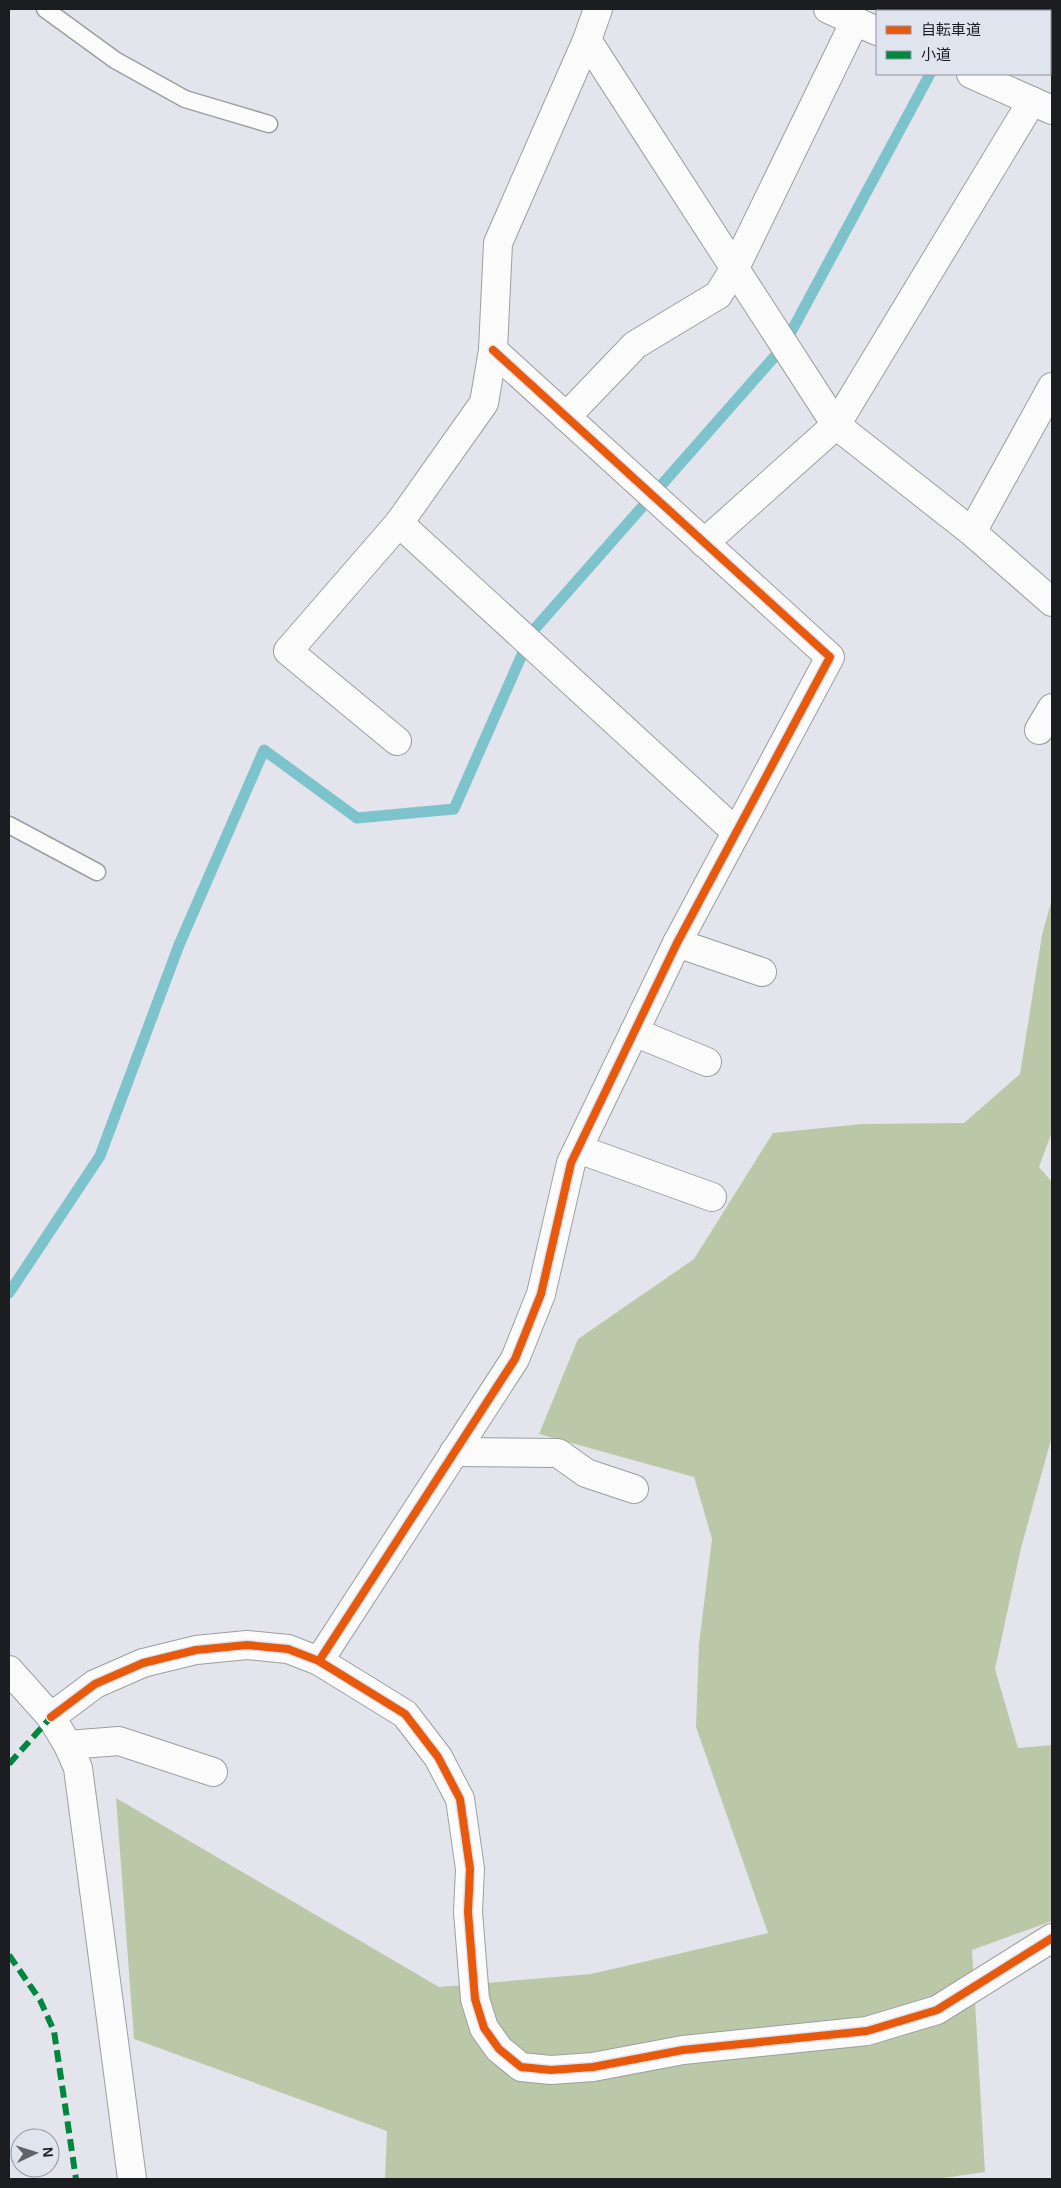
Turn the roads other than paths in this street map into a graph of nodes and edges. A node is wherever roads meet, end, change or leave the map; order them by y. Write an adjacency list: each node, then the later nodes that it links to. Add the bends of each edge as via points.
1 (45, 9): 8 (lane, via 115,60 185,99)
2 (598, 9): 5 (street)
3 (828, 9): 4 (street)
4 (866, 26): 9 (street)
5 (587, 40): 9 (street); 10 (street, via 498,243)
6 (973, 75): 7 (street)
7 (1042, 106): 13 (street)
8 (269, 124)
9 (735, 268): 12 (street, via 718,295 635,345); 13 (street)
10 (493, 350): 12 (street); 14 (street, via 484,403)
11 (1052, 387): 15 (street)
12 (566, 417): 16 (street)
13 (836, 425): 15 (street); 16 (street)
14 (399, 523): 18 (street, via 288,651); 20 (street)
15 (972, 532): 17 (street)
16 (704, 543): 20 (street, via 830,657)
17 (1052, 602)
18 (397, 741)
19 (9, 825): 21 (lane)
20 (736, 832): 22 (street)
21 (97, 872)
22 (677, 943): 23 (street); 24 (street)
23 (762, 972)
24 (634, 1032): 25 (street); 26 (street)
25 (707, 1062)
26 (578, 1149): 27 (street); 28 (street, via 571,1163 541,1294 515,1359)
27 (712, 1197)
28 (454, 1452): 29 (street, via 558,1453 586,1473); 30 (street)
29 (634, 1489)
30 (319, 1661): 32 (street, via 288,1649 247,1644 196,1650 143,1663 95,1684); 35 (street, via 405,1714 438,1757 460,1799 470,1869 468,1912 475,1999 484,2028 499,2049 521,2067 551,2070 593,2067 683,2050 866,2032 937,2010)
31 (9, 1670): 32 (street)
32 (51, 1717): 33 (street)
33 (68, 1745): 34 (street, via 119,1741); 36 (street, via 78,1768)
34 (213, 1772)
35 (1052, 1938)
36 (132, 2179)

